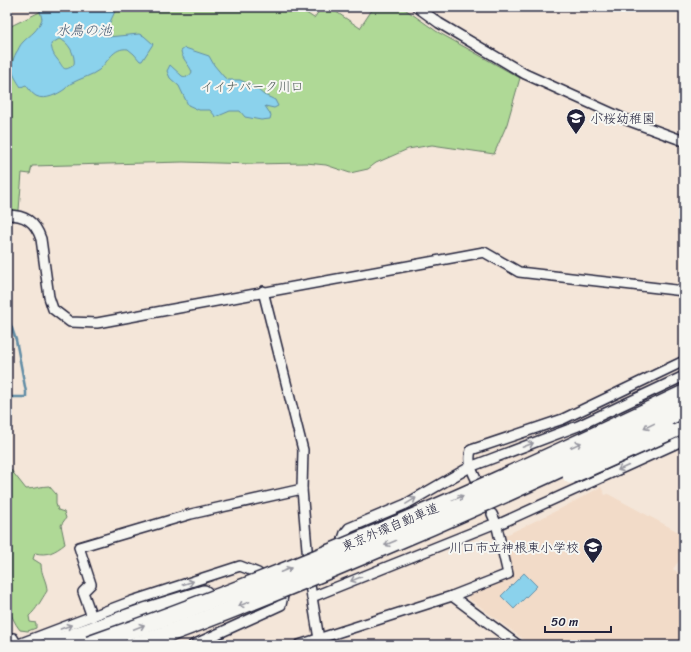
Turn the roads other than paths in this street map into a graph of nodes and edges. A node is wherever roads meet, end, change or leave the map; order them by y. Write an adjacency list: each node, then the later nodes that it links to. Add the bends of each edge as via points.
1 (417, 7): 2 (street, via 524,74 627,120)
2 (684, 142)
3 (7, 215): 4 (street, via 29,219 39,231 53,309 70,322 97,323)
4 (263, 291): 5 (street, via 484,252 519,272); 14 (street, via 303,450)
5 (684, 291)
6 (684, 361): 12 (street, via 563,419 471,450)
7 (684, 376): 12 (street, one-way to 7, via 578,426)
8 (684, 394): 29 (highway, 東京外環自動車道, one-way to 8, bridge, via 332,552 491,484)
9 (684, 409): 17 (highway, 東京外環自動車道, one-way to 17, bridge)
10 (684, 425): 17 (highway, bridge, via 532,492)
11 (684, 440): 16 (street, one-way to 16)
12 (470, 467): 13 (street); 18 (street, one-way to 12, via 349,528 406,504)
13 (476, 479)
14 (302, 489): 23 (street); 24 (street, via 191,514 79,547 92,584 83,592)
15 (492, 514): 16 (street)
16 (496, 524): 22 (street, via 508,574); 23 (street, one-way to 23)
17 (409, 536): 30 (highway, 東京外環自動車道, one-way to 30, bridge)
18 (342, 539)
19 (258, 573): 24 (street, one-way to 19, via 132,601 240,566)
20 (204, 594): 28 (highway)
21 (283, 596): 31 (street, via 281,605)
22 (452, 596): 26 (street); 33 (street)
23 (312, 597): 26 (street)
24 (92, 617): 27 (street, one-way to 24)
25 (7, 639): 27 (street, via 12,638)
26 (319, 642): 32 (street)
27 (17, 645)
28 (50, 645)
29 (89, 645)
30 (137, 645)
31 (192, 645)
32 (299, 645)
33 (518, 645)

